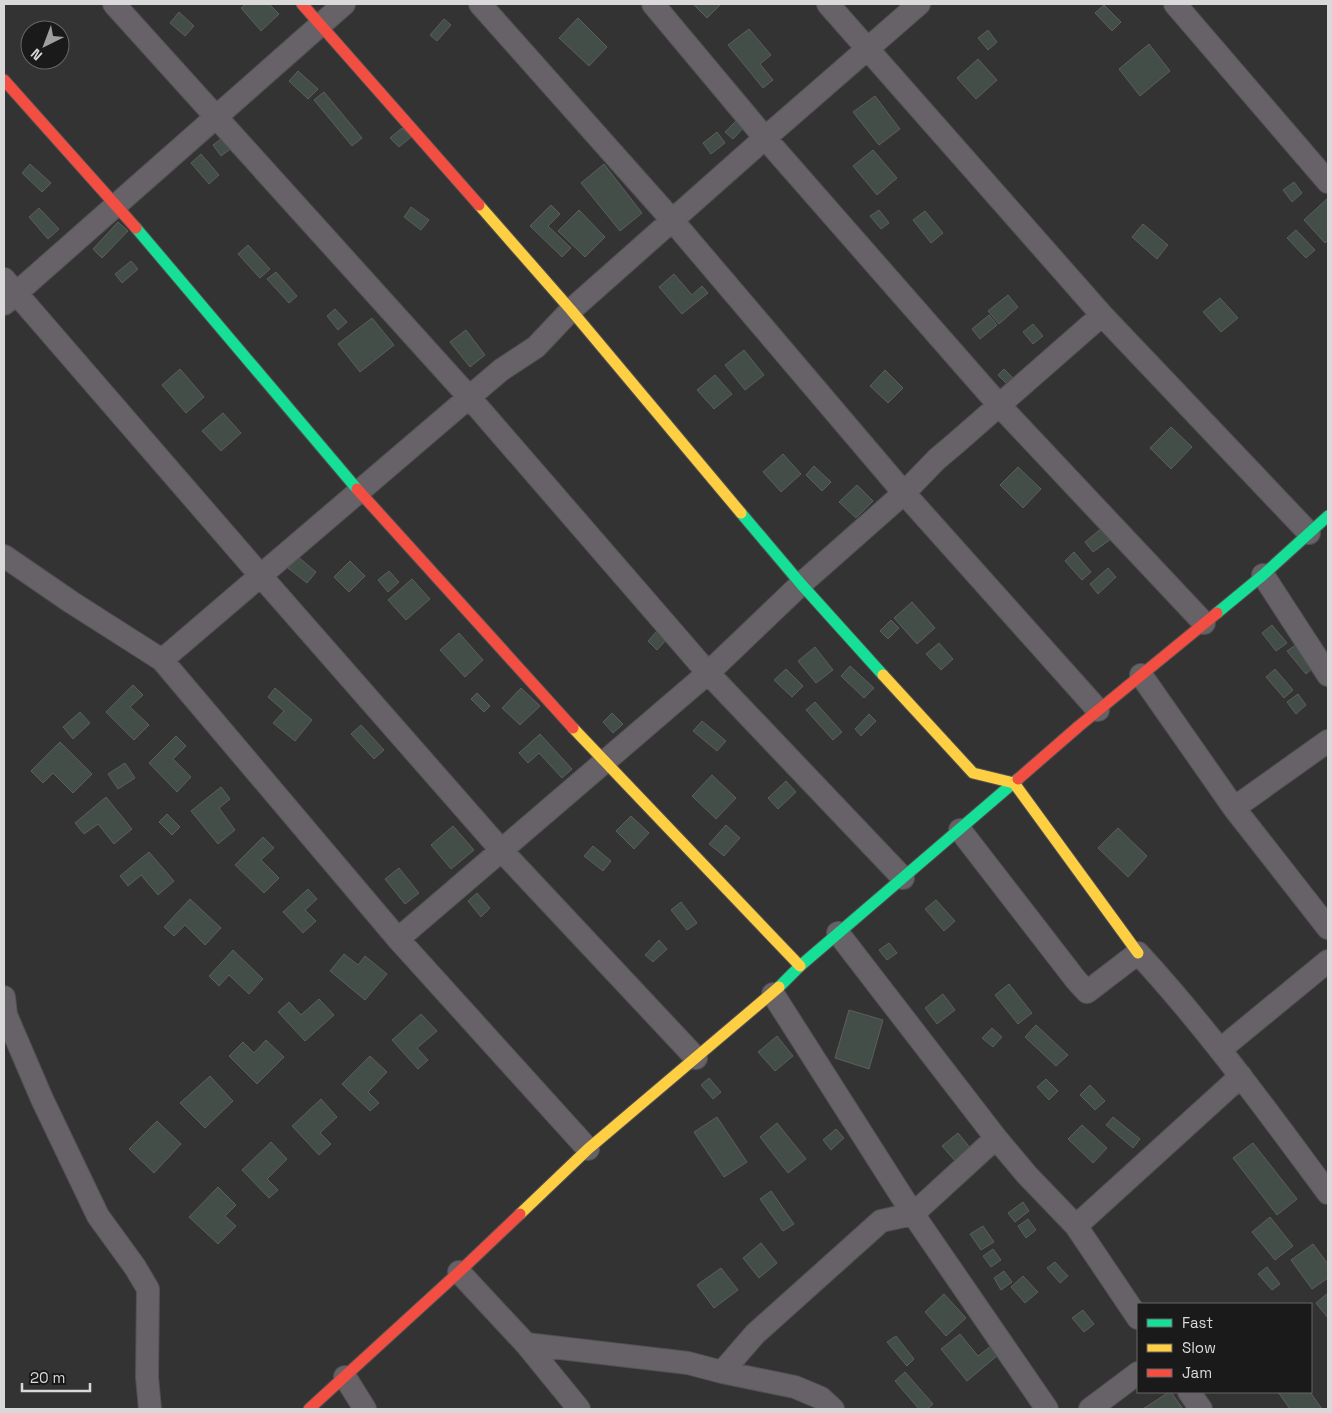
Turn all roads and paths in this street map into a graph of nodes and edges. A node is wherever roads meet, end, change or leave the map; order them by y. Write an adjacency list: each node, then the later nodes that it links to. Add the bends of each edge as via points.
1 (114, 4): 12 (street)
2 (302, 4): 9 (street)
3 (344, 4): 9 (street)
4 (480, 4): 16 (street)
5 (653, 4): 13 (street)
6 (828, 4): 10 (street)
7 (919, 4): 10 (street)
8 (1175, 4): 14 (street)
9 (320, 24): 12 (street); 18 (street)
10 (867, 49): 13 (street); 19 (street)
11 (4, 80): 15 (street)
12 (214, 116): 15 (street); 20 (street)
13 (765, 138): 16 (street); 21 (street)
14 (1328, 182)
15 (116, 204): 17 (street); 22 (street)
16 (672, 220): 18 (street); 23 (street)
17 (8, 292): 27 (street)
18 (571, 310): 20 (street, via 536,347); 29 (street)
19 (1102, 315): 21 (street); 25 (street)
20 (469, 397): 22 (street); 32 (street)
21 (1000, 405): 23 (street); 30 (street)
22 (359, 491): 27 (street); 37 (street)
23 (904, 492): 29 (street); 35 (street)
24 (1328, 516): 25 (street)
25 (1309, 533): 28 (street)
26 (4, 556): 31 (street)
27 (260, 575): 31 (street); 41 (street)
28 (1262, 575): 30 (street); 34 (street)
29 (801, 584): 32 (street); 38 (street, via 973,773)
30 (1204, 623): 33 (street)
31 (162, 660): 45 (street)
32 (708, 673): 37 (street); 42 (street)
33 (1141, 674): 35 (street); 39 (street)
34 (1328, 675)
35 (1098, 710): 38 (street)
36 (1328, 741): 39 (street)
37 (605, 763): 41 (street); 48 (street)
38 (1014, 783): 40 (street); 46 (street)
39 (1234, 808): 43 (street)
40 (960, 830): 42 (street); 46 (street, via 1087,992)
41 (502, 851): 45 (street); 52 (street)
42 (903, 878): 44 (street)
43 (1328, 928)
44 (838, 933): 48 (street); 54 (street)
45 (398, 939): 55 (street)
46 (1138, 953): 51 (street)
47 (1328, 961): 51 (street)
48 (800, 966): 49 (street)
49 (772, 994): 52 (street); 57 (street)
50 (4, 997): 66 (street, via 6,1015 42,1100 98,1216 148,1289)
51 (1221, 1049): 53 (street)
52 (696, 1058): 55 (street)
53 (1241, 1076): 56 (street); 58 (street)
54 (996, 1138): 57 (street); 58 (street)
55 (588, 1149): 59 (street)
56 (1328, 1193)
57 (913, 1214): 62 (street, via 881,1220 755,1334); 71 (street)
58 (1076, 1226): 60 (street)
59 (459, 1272): 61 (street); 64 (street)
60 (1137, 1317)
61 (526, 1344): 62 (street, via 688,1363); 69 (street)
62 (722, 1372): 70 (street, via 795,1387 821,1398)
63 (1137, 1374): 72 (street)
64 (345, 1377): 67 (street); 68 (street)
65 (1190, 1393): 73 (street)
66 (150, 1409)
67 (310, 1409)
68 (365, 1409)
69 (579, 1409)
70 (833, 1409)
71 (1047, 1409)
72 (1090, 1409)
73 (1201, 1409)

